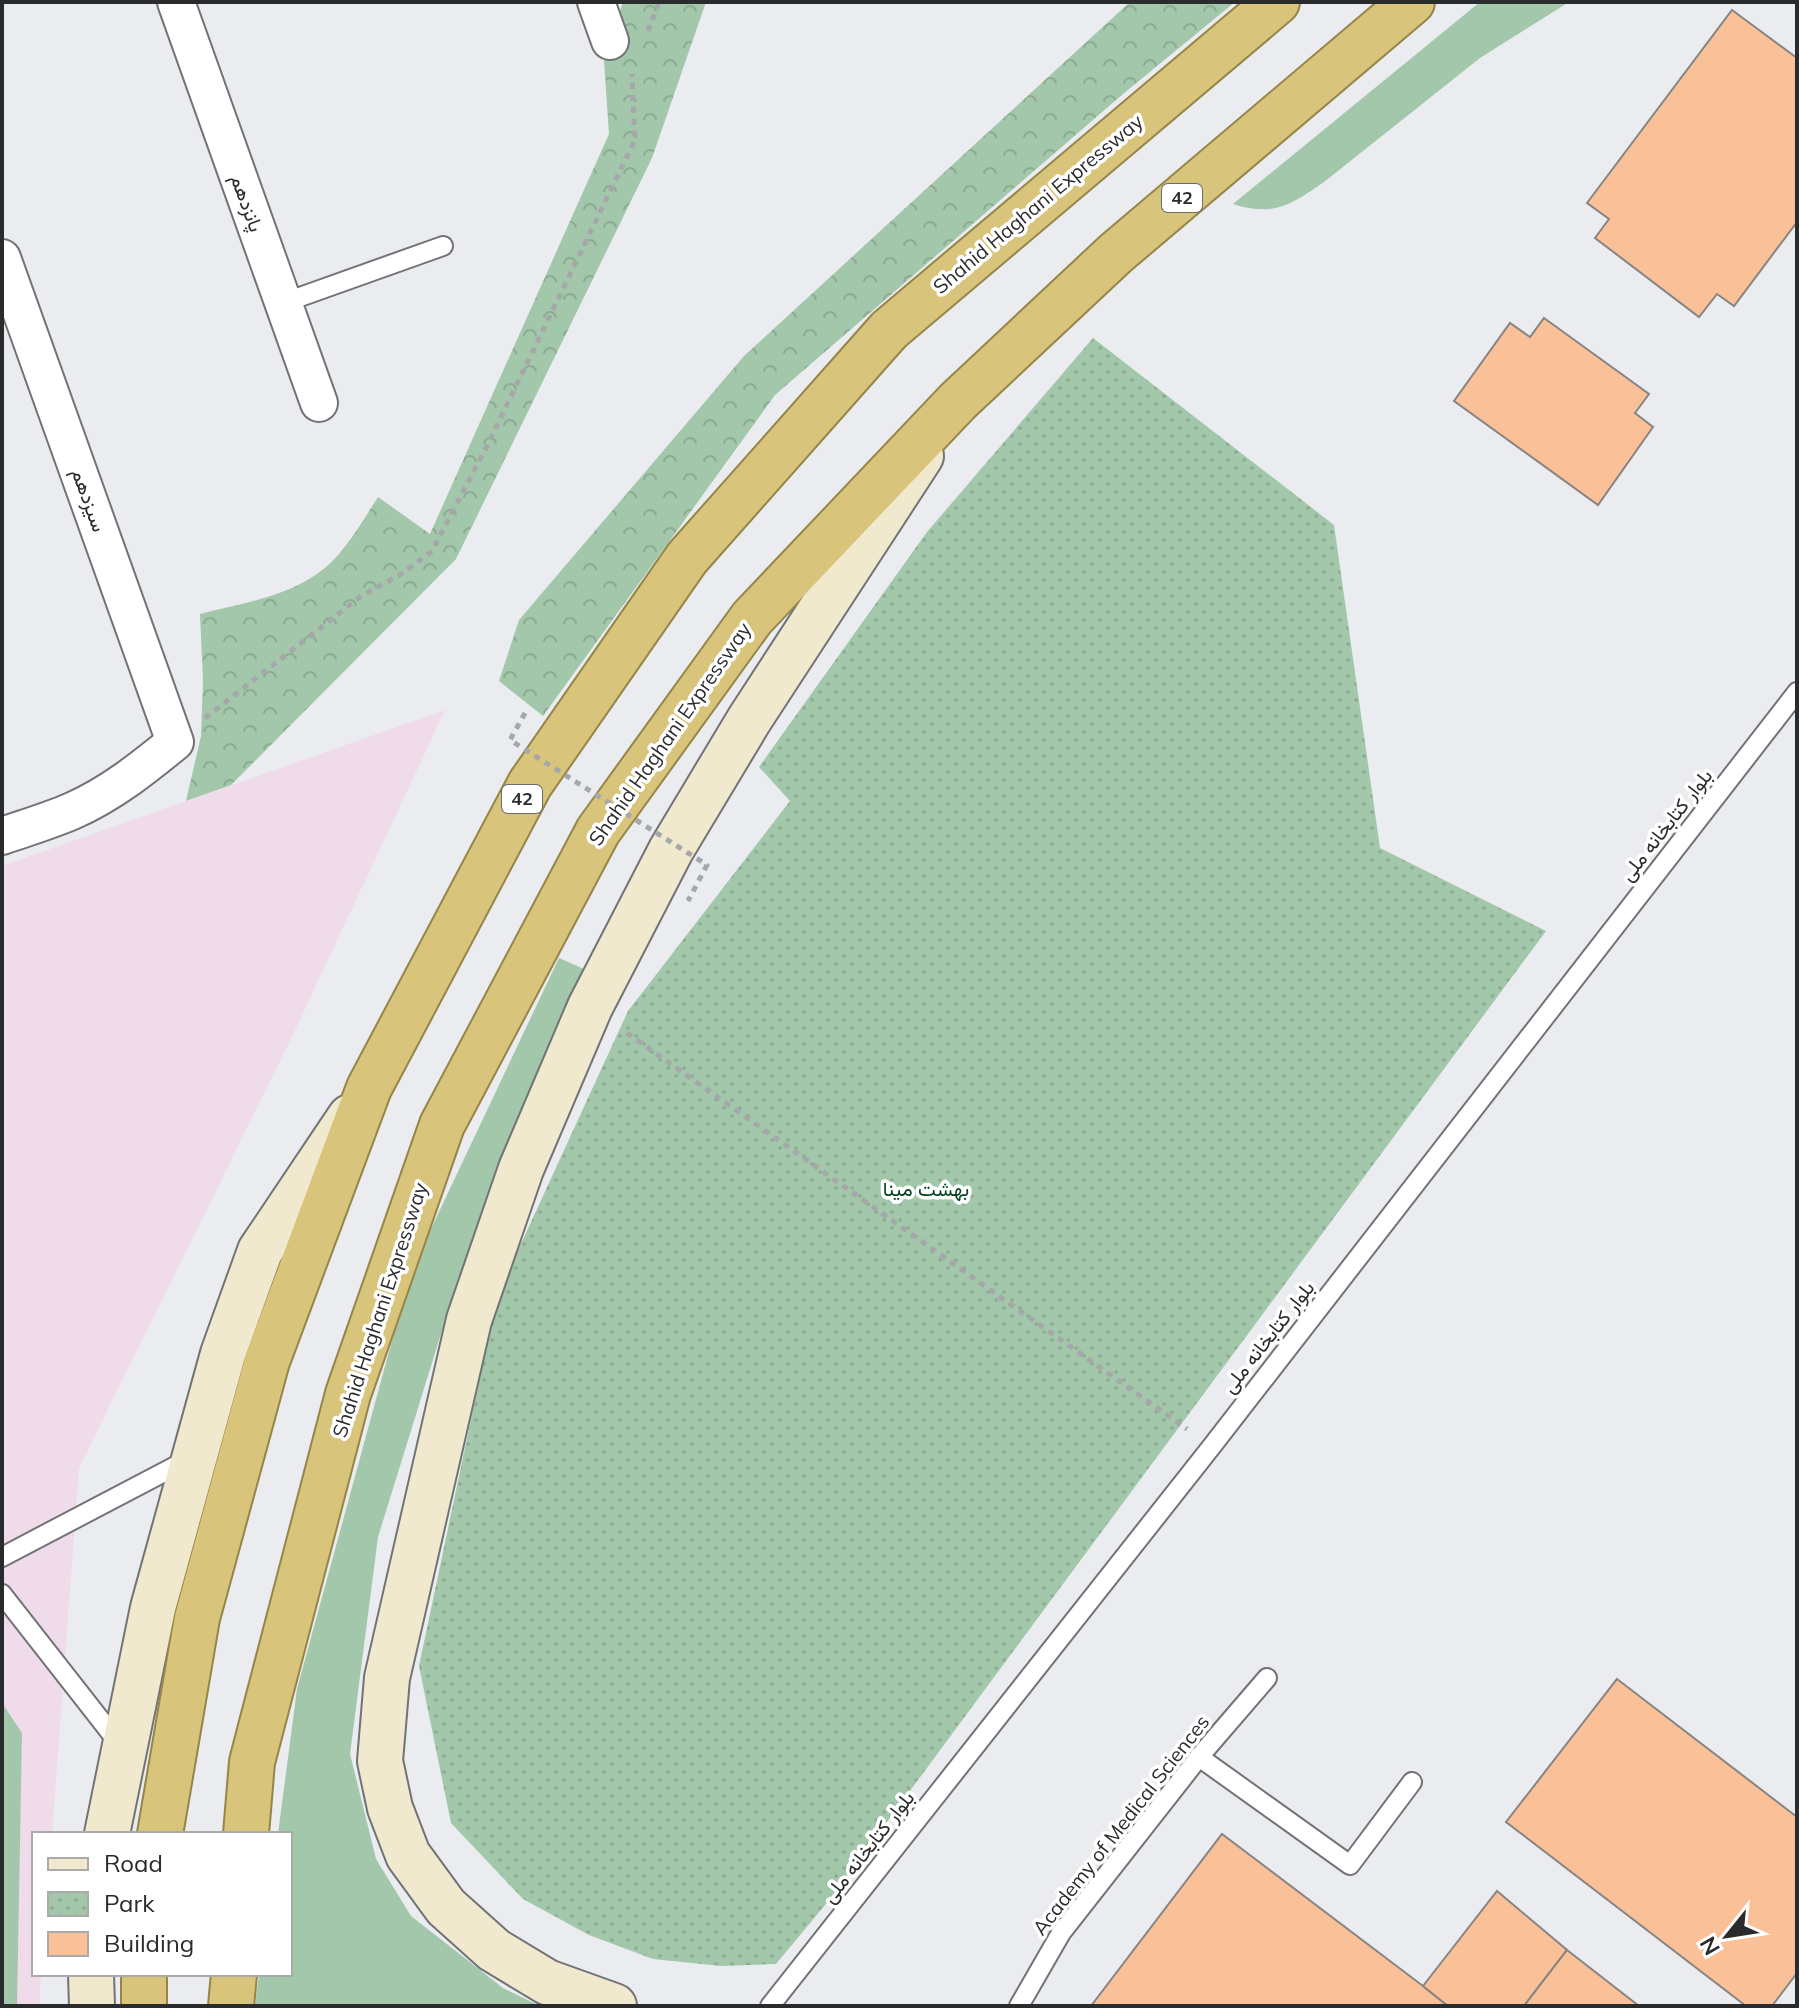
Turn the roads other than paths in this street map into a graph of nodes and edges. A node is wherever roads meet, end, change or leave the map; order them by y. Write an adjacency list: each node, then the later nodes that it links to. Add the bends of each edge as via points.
1 (176, 2): 8 (street, پانزدهم)
2 (596, 2): 5 (street)
3 (1277, 2): 13 (highway, Shahid Haghani Expressway / 42, via 889,330 687,558 530,784)
4 (1412, 2): 9 (highway, Shahid Haghani Expressway / 42, via 1116,253)
5 (624, 51)
6 (443, 246): 8 (lane)
7 (2, 258): 12 (street, سیزدهم, via 175,742 108,791)
8 (283, 303): 10 (street, پانزدهم)
9 (958, 401): 23 (highway, Shahid Haghani Expressway / 42, via 752,618 598,831 442,1125 348,1394 252,1762); 30 (main road, via 749,720 671,850 590,1007 521,1169 469,1320 387,1678 380,1761 408,1855 446,1907 494,1950 547,1982)
10 (319, 403)
11 (1797, 692): 31 (lane, بلوار کتابخانه ملی)
12 (2, 836)
13 (369, 1088): 14 (main road, via 260,1251 223,1354); 22 (highway, Shahid Haghani Expressway / 42, via 267,1361 197,1618)
14 (195, 1456): 15 (lane); 18 (main road, via 153,1608)
15 (2, 1557)
16 (2, 1594): 18 (lane)
17 (1267, 1678): 19 (lane, Academy of Medical Sciences)
18 (124, 1750): 21 (main road)
19 (1199, 1757): 20 (lane, via 1350,1865); 32 (lane, Academy of Medical Sciences, via 1061,1933)
20 (1412, 1782)
21 (107, 1832)
22 (160, 1832)
23 (246, 1832)
24 (91, 1976): 27 (main road)
25 (144, 1976): 28 (highway)
26 (234, 1976): 29 (highway)
27 (92, 2006)
28 (144, 2006)
29 (231, 2006)
30 (614, 2006)
31 (770, 2006)
32 (1019, 2006)

